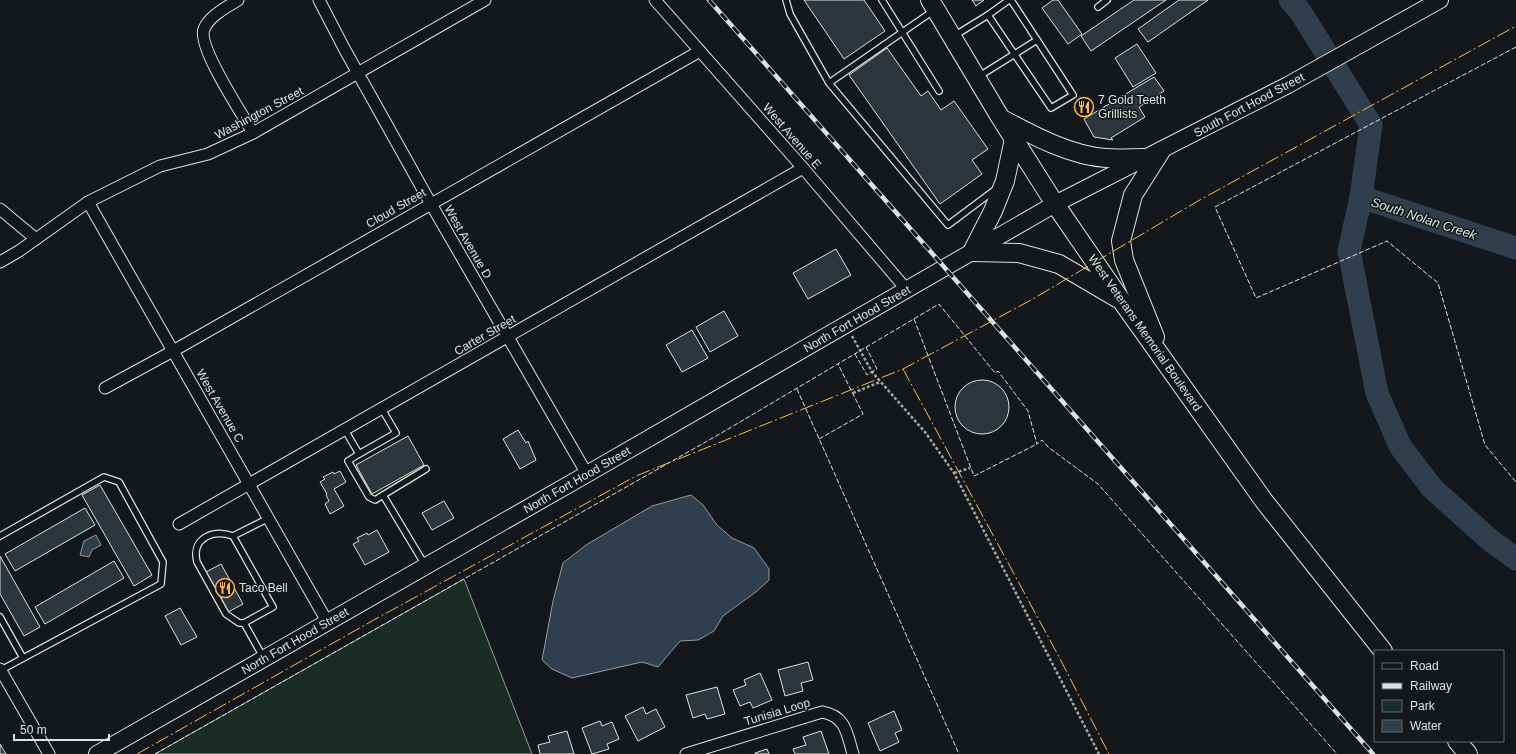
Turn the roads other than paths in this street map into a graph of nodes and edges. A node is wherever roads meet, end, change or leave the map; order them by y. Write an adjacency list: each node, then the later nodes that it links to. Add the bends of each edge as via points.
1 (238, 0): 23 (street, via 214,16 207,24 203,30 204,41 209,56)
2 (319, 0): 18 (street, West Avenue D)
3 (485, 0): 18 (street, Washington Street)
4 (655, 0): 16 (street, West Avenue E)
5 (786, 0): 20 (lane, via 790,14)
6 (882, 0): 13 (lane)
7 (1010, 0): 12 (lane); 15 (lane)
8 (1107, 0): 11 (lane)
9 (1440, 0): 25 (main road, South Fort Hood Street, via 1288,85)
10 (932, 5): 13 (lane); 14 (main road, West Veterans Memorial Boulevard)
11 (1098, 6)
12 (988, 14): 14 (lane); 17 (lane)
13 (902, 31): 20 (lane); 21 (lane)
14 (952, 38): 19 (main road, West Veterans Memorial Boulevard)
15 (1037, 40): 17 (lane); 17 (lane, via 1073,95 1051,108)
16 (700, 51): 27 (street, West Avenue E); 30 (street, Cloud Street)
17 (1014, 54): 19 (lane)
18 (358, 73): 23 (street, Washington Street); 30 (street, West Avenue D)
19 (976, 78): 22 (main road, West Veterans Memorial Boulevard)
20 (830, 82): 28 (lane, via 948,225)
21 (939, 91)
22 (1000, 118): 24 (main road, West Veterans Memorial Boulevard); 26 (main road, via 1040,139 1074,152 1105,158)
23 (253, 133): 29 (street, Washington Street, via 208,154 160,166)
24 (1014, 139): 28 (main road); 31 (main road, West Veterans Memorial Boulevard)
25 (1161, 151): 26 (main road, South Fort Hood Street); 40 (main road, via 1133,195 1122,241 1124,260)
26 (1143, 158): 31 (main road, South Fort Hood Street)
27 (803, 168): 36 (street, West Avenue E); 38 (street, Carter Street)
28 (1005, 181): 34 (main road)
29 (88, 202): 33 (street, Washington Street); 39 (street, West Avenue C)
30 (430, 204): 38 (street, West Avenue D); 39 (street, Cloud Street)
31 (1054, 204): 34 (main road, North Fort Hood Street); 37 (main road, West Veterans Memorial Boulevard)
32 (0, 209): 33 (street)
33 (36, 239): 35 (street, Washington Street)
34 (972, 252): 36 (main road, North Fort Hood Street); 37 (main road, via 1020,253 1059,264)
35 (0, 262)
36 (907, 290): 46 (main road, North Fort Hood Street)
37 (1121, 300): 40 (main road, West Veterans Memorial Boulevard)
38 (508, 337): 42 (street, Carter Street); 46 (street, West Avenue D)
39 (173, 351): 41 (street, Cloud Street); 47 (street, West Avenue C)
40 (1167, 366): 57 (main road, West Veterans Memorial Boulevard, via 1264,501)
41 (105, 388)
42 (382, 409): 43 (street, Carter Street); 44 (lane, via 396,433)
43 (345, 430): 44 (lane); 47 (street, Carter Street)
44 (359, 454): 48 (lane, via 348,461 369,496 375,500)
45 (426, 469): 48 (lane)
46 (587, 474): 53 (main road, North Fort Hood Street)
47 (250, 484): 49 (street, West Avenue C); 50 (street, Carter Street)
48 (383, 495): 53 (lane)
49 (269, 518): 52 (lane); 56 (street, West Avenue C)
50 (179, 524)
51 (0, 536): 58 (lane, via 104,477 119,482 163,562 161,584)
52 (233, 536): 55 (lane, via 273,607); 55 (lane, via 217,533 208,536 201,541 195,554 226,614 239,623)
53 (426, 567): 56 (main road, North Fort Hood Street)
54 (0, 617): 58 (lane)
55 (244, 623): 59 (lane)
56 (328, 623): 59 (main road, North Fort Hood Street)
57 (1382, 650)
58 (24, 658): 60 (lane)
59 (264, 659): 63 (main road, North Fort Hood Street)
60 (0, 670): 62 (street)
61 (1458, 742): 66 (main road)
62 (49, 754)
63 (97, 754)
64 (688, 754): 65 (street, Tunisia Loop, via 822,712 838,718 844,726)
65 (853, 754)
66 (1468, 754)

